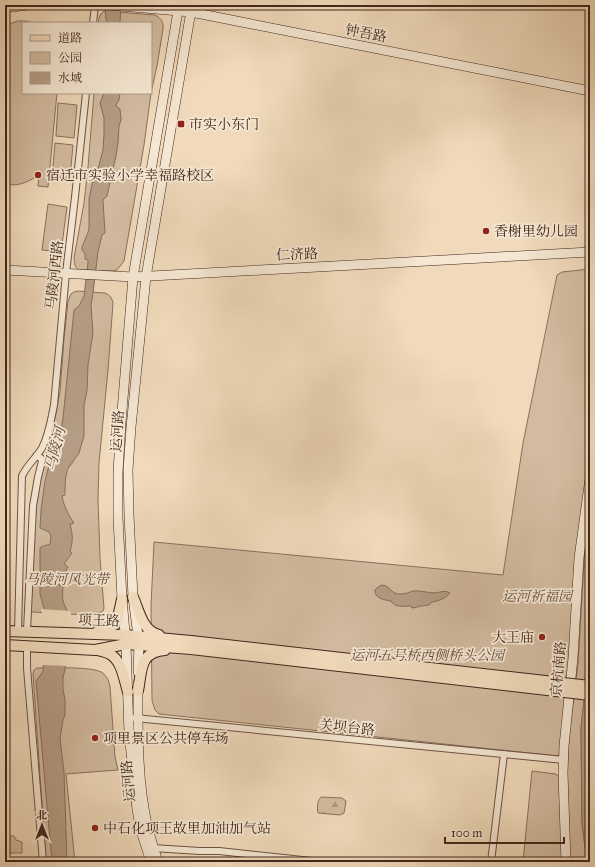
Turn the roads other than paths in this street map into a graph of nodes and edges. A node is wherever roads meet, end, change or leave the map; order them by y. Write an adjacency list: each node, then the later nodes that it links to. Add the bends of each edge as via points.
1 (27, 5): 4 (street)
2 (95, 5): 8 (street)
3 (109, 5): 6 (street, 钟吾路)
4 (17, 6): 5 (street)
5 (5, 8)
6 (179, 8): 7 (street, 钟吾路); 14 (street, 运河路)
7 (192, 8): 9 (street, 钟吾路); 15 (street, 运河路)
8 (93, 22)
9 (590, 91)
10 (86, 94): 13 (street, 马陵河西路)
11 (590, 252): 15 (street, 仁济路)
12 (5, 270): 13 (street, 仁济路)
13 (66, 273): 14 (street, 仁济路); 16 (street, 马陵河西路, via 54,406 46,438)
14 (134, 277): 15 (street, 仁济路); 19 (street, 运河路, via 118,472)
15 (146, 277): 18 (street, 运河路, via 128,470 128,515)
16 (36, 456): 21 (street, 马陵河西路, via 22,476); 21 (street, via 42,461 33,506)
17 (590, 478): 35 (street, 京杭南路, via 579,558)
18 (134, 597): 24 (street, 运河路); 25 (main road, via 149,630 154,634)
19 (122, 599): 22 (main road, via 117,622); 23 (street, 运河路)
20 (5, 631): 21 (main road, 项王路)
21 (23, 631): 22 (main road, 项王路)
22 (90, 634): 23 (main road, 项王路)
23 (126, 639): 24 (main road, 项王路); 28 (main road, 项王路); 30 (street, 运河路)
24 (138, 640): 25 (main road, 项王路); 30 (street, 运河路)
25 (188, 644): 29 (main road, bridge); 30 (main road, via 154,651 148,655); 31 (main road, bridge)
26 (5, 645): 27 (main road, 项王路)
27 (27, 646): 28 (main road, 项王路); 37 (street)
28 (95, 650): 30 (main road, via 113,656)
29 (590, 686)
30 (133, 691): 32 (street, 运河路); 33 (street, 运河路)
31 (590, 695)
32 (129, 717): 33 (street, 关坝台路); 36 (street, 运河路, via 137,810 142,834)
33 (138, 718): 34 (street, 关坝台路); 36 (street, 运河路, via 140,776)
34 (504, 754): 35 (street, 关坝台路); 41 (street)
35 (564, 760): 42 (street, 京杭南路)
36 (150, 848): 38 (street, 运河路); 39 (street, 运河路); 40 (street, via 219,851)
37 (42, 862)
38 (151, 862)
39 (158, 862)
40 (321, 862)
41 (491, 862)
42 (566, 862)

